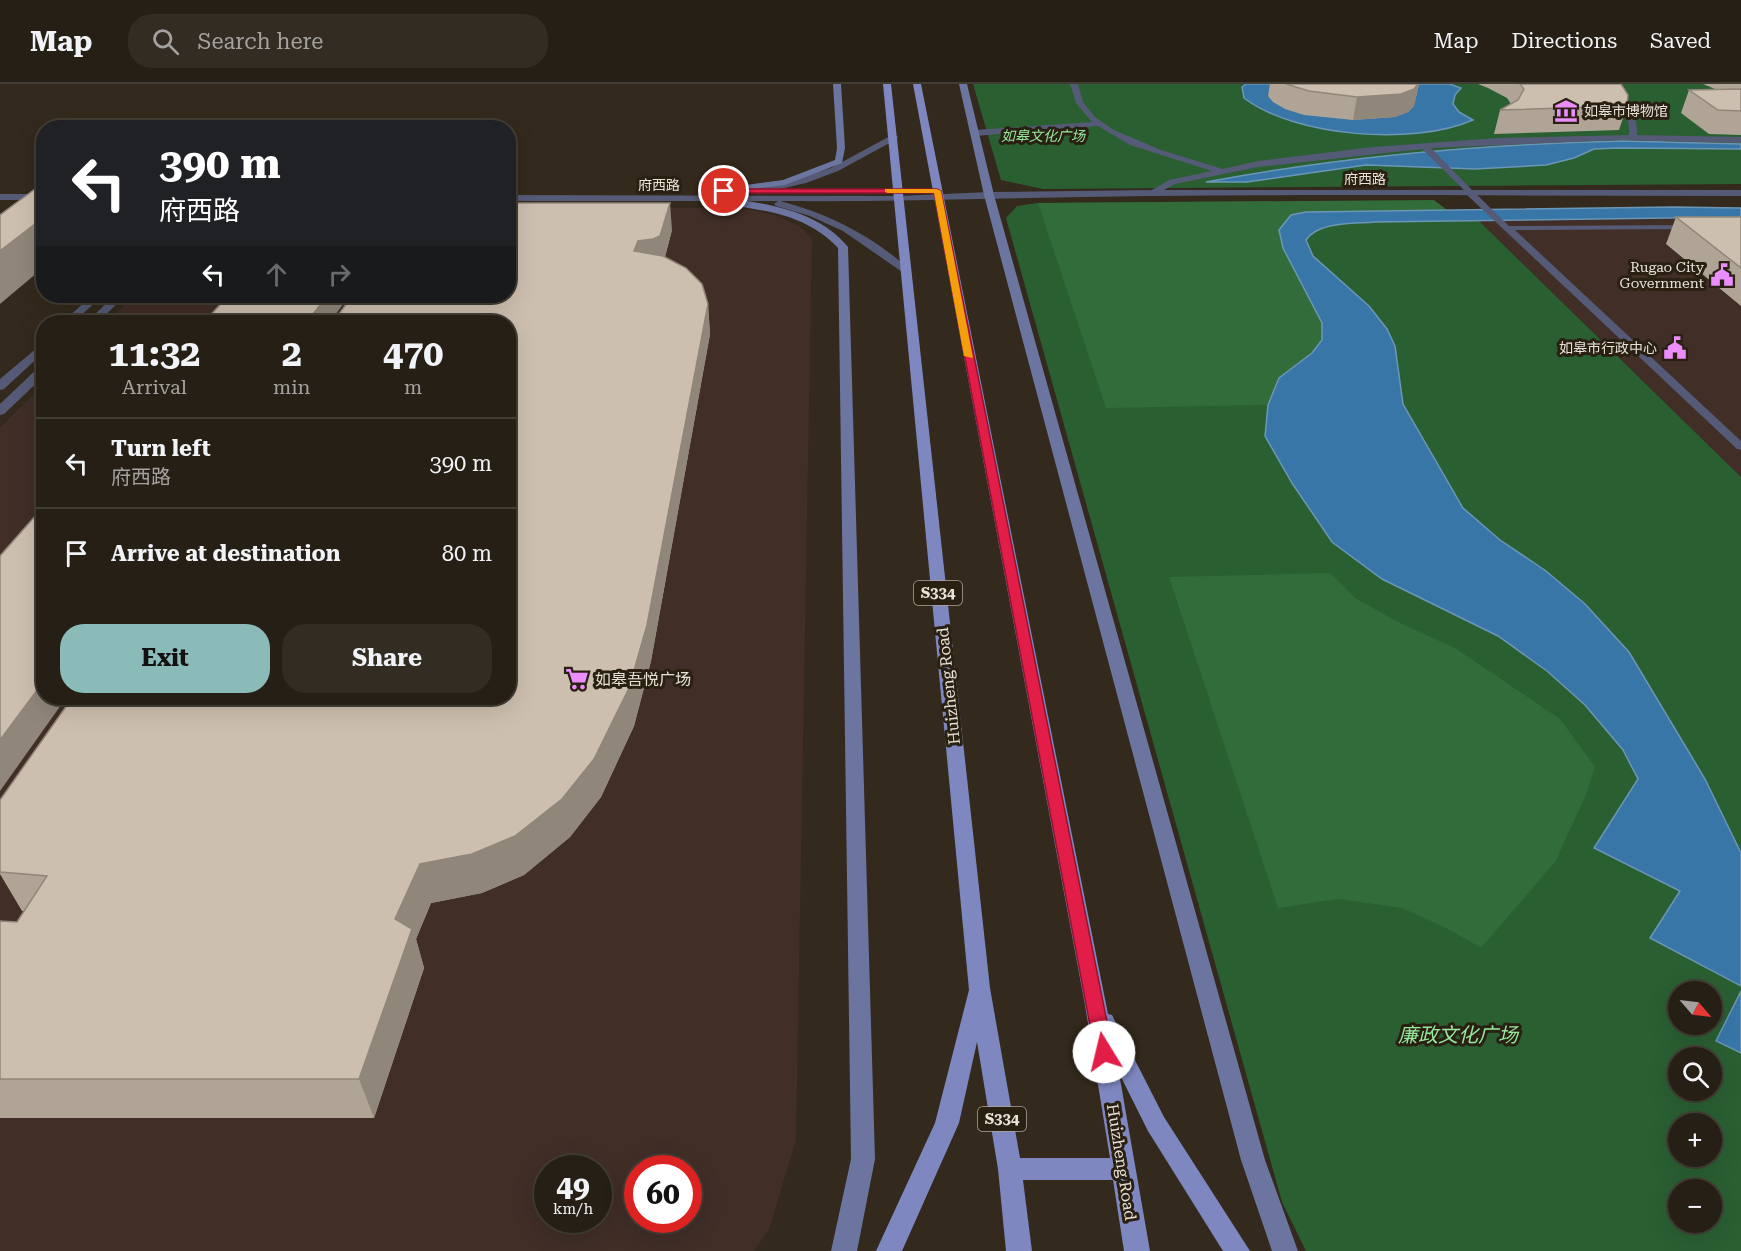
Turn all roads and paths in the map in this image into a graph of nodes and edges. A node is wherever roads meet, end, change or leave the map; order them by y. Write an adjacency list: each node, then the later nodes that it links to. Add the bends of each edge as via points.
1 (837, 84): 15 (main road, via 839,161 785,182)
2 (886, 84): 9 (main road, Huizheng Road / S334)
3 (917, 84): 21 (main road, Huizheng Road)
4 (963, 84): 8 (main road)
5 (1074, 84): 7 (street, via 1074,95 1084,112)
6 (1596, 84): 10 (street, via 1628,107 1636,124)
7 (1098, 124): 8 (street); 13 (street, via 1118,136)
8 (975, 133): 22 (main road)
9 (894, 137): 19 (street, via 825,174); 20 (main road, Huizheng Road / S334)
10 (1633, 138): 11 (street); 12 (street)
11 (1741, 140)
12 (1424, 146): 13 (street); 16 (street)
13 (1222, 171): 17 (street, via 1172,182)
14 (516, 191): 15 (street, 府西路)
15 (724, 191): 19 (street, 府西路)
16 (1469, 192): 17 (street, 府西路); 18 (street, 府西路); 28 (lane)
17 (1153, 193): 22 (street, 府西路)
18 (1741, 193)
19 (753, 195): 20 (street, 府西路); 26 (street, 府西路); 29 (street, via 826,218 886,253)
20 (898, 195): 21 (street, 府西路); 29 (main road, Huizheng Road / S334)
21 (938, 195): 22 (street, 府西路); 40 (main road, Huizheng Road)
22 (989, 195): 48 (main road, via 1253,1160)
23 (0, 197): 24 (street)
24 (36, 197)
25 (516, 198): 26 (street, 府西路)
26 (705, 198): 43 (main road, via 777,211 834,234 843,247 863,1159)
27 (1694, 227): 28 (lane)
28 (1508, 228): 38 (lane)
29 (905, 271): 39 (main road, Huizheng Road / S334)
30 (89, 303): 32 (street)
31 (112, 303): 33 (street)
32 (76, 315)
33 (100, 315)
34 (36, 352): 36 (street)
35 (36, 377): 37 (street)
36 (0, 386)
37 (0, 411)
38 (1741, 447)
39 (979, 988): 41 (main road, Huizheng Road / S334); 44 (main road, via 947,1123)
40 (1096, 1005): 42 (main road, Huizheng Road); 47 (main road, via 1156,1124)
41 (1010, 1168): 42 (main road); 45 (main road, Huizheng Road / S334)
42 (1123, 1170): 46 (main road, Huizheng Road)
43 (844, 1251)
44 (888, 1251)
45 (1019, 1251)
46 (1137, 1251)
47 (1237, 1251)
48 (1286, 1251)

